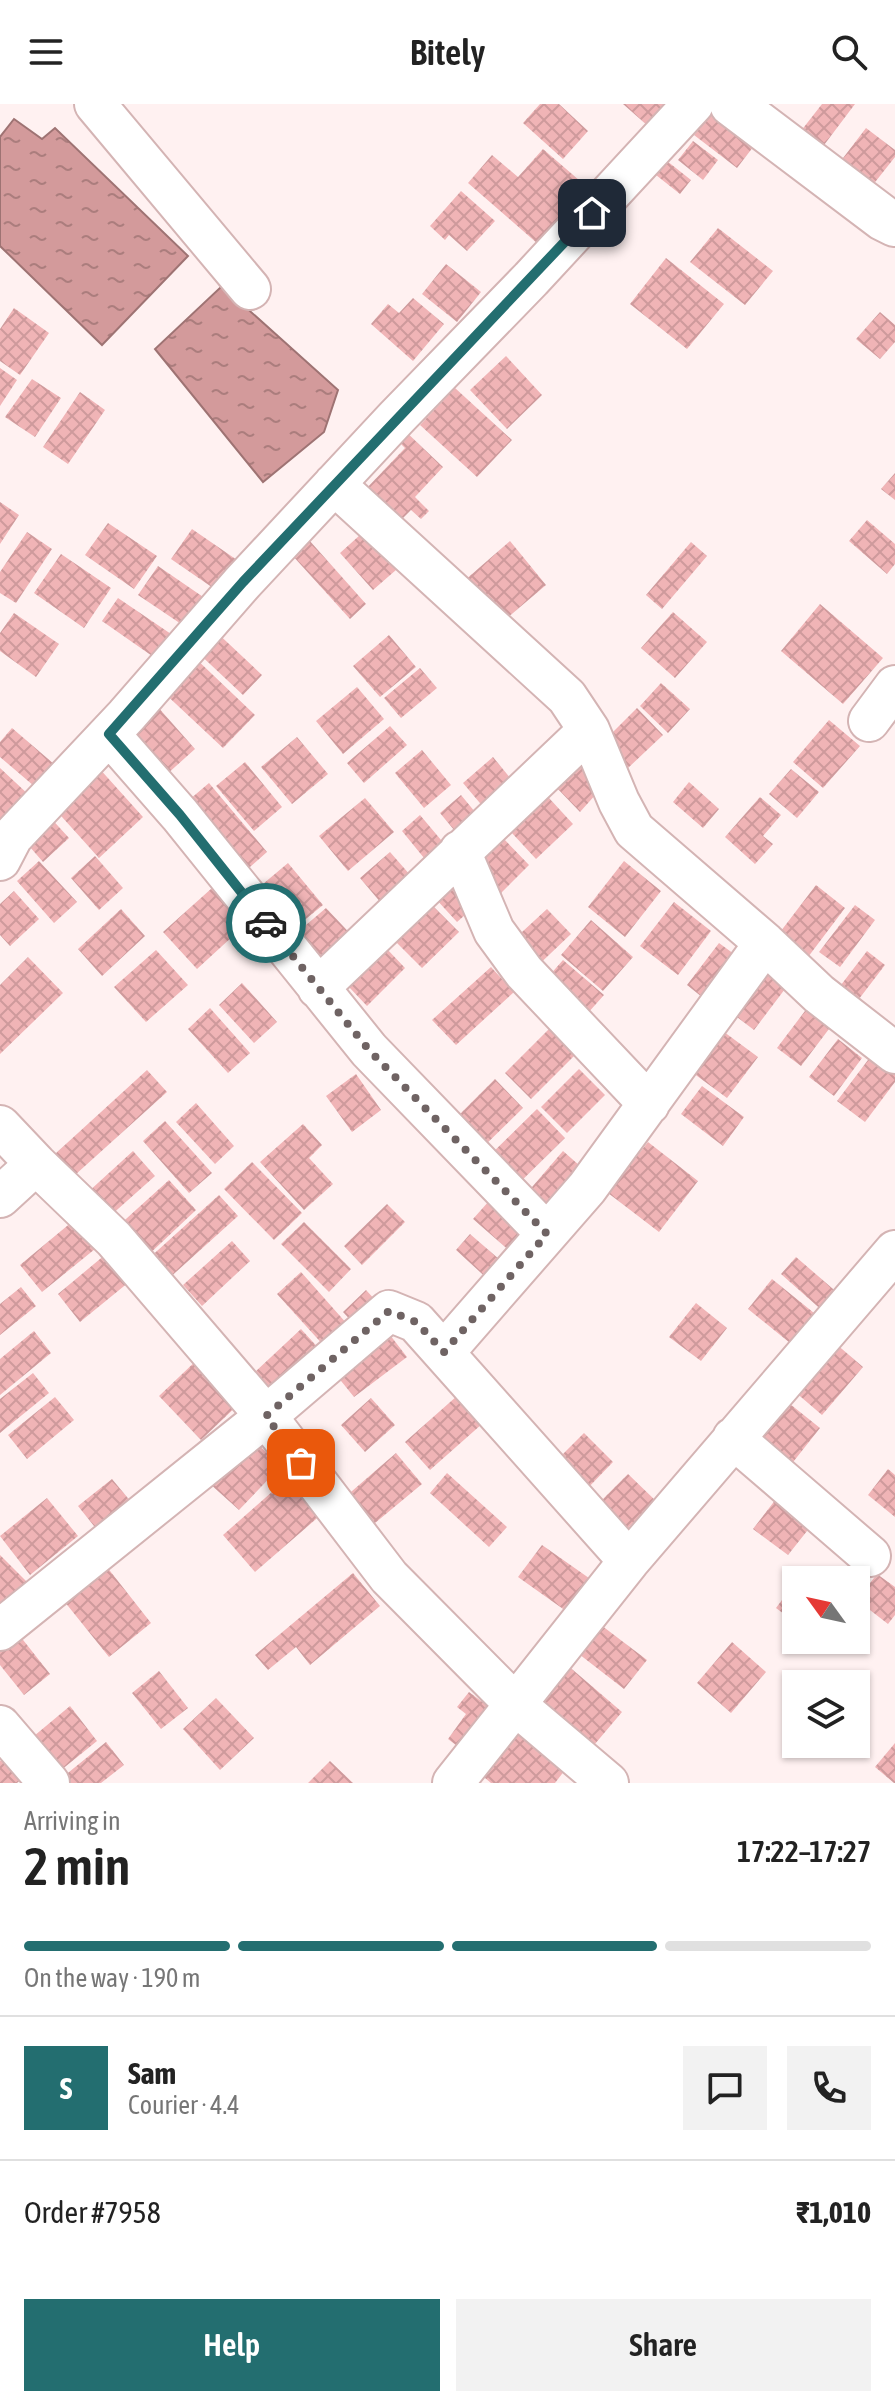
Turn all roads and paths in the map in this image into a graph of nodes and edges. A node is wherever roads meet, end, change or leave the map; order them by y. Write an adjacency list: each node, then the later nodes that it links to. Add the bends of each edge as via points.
1 (95, 104): 5 (street)
2 (693, 104): 6 (street)
3 (732, 104): 4 (street)
4 (895, 224)
5 (250, 289)
6 (334, 484): 9 (street, via 567,697); 10 (street)
7 (895, 686): 8 (street)
8 (869, 721)
9 (589, 730): 11 (street); 13 (street, via 634,830)
10 (109, 734): 12 (street, via 12,837); 14 (street)
11 (460, 851): 14 (street); 16 (street, via 494,931 524,972)
12 (0, 860)
13 (765, 943): 15 (street, via 819,994); 16 (street)
14 (318, 988): 20 (street, via 369,1050)
15 (895, 1053)
16 (649, 1104): 20 (street)
17 (0, 1126): 18 (street)
18 (36, 1164): 19 (street); 23 (street, via 114,1239)
19 (0, 1197)
20 (547, 1234): 22 (street)
21 (895, 1251): 24 (street)
22 (444, 1352): 23 (street, via 416,1322 389,1311); 26 (street)
23 (266, 1416): 27 (street); 28 (street, via 389,1577)
24 (733, 1438): 25 (street); 26 (street)
25 (870, 1556)
26 (629, 1561): 28 (street)
27 (0, 1630)
28 (517, 1706): 31 (street); 32 (street)
29 (0, 1726): 30 (street)
30 (49, 1783)
31 (453, 1783)
32 (608, 1783)

